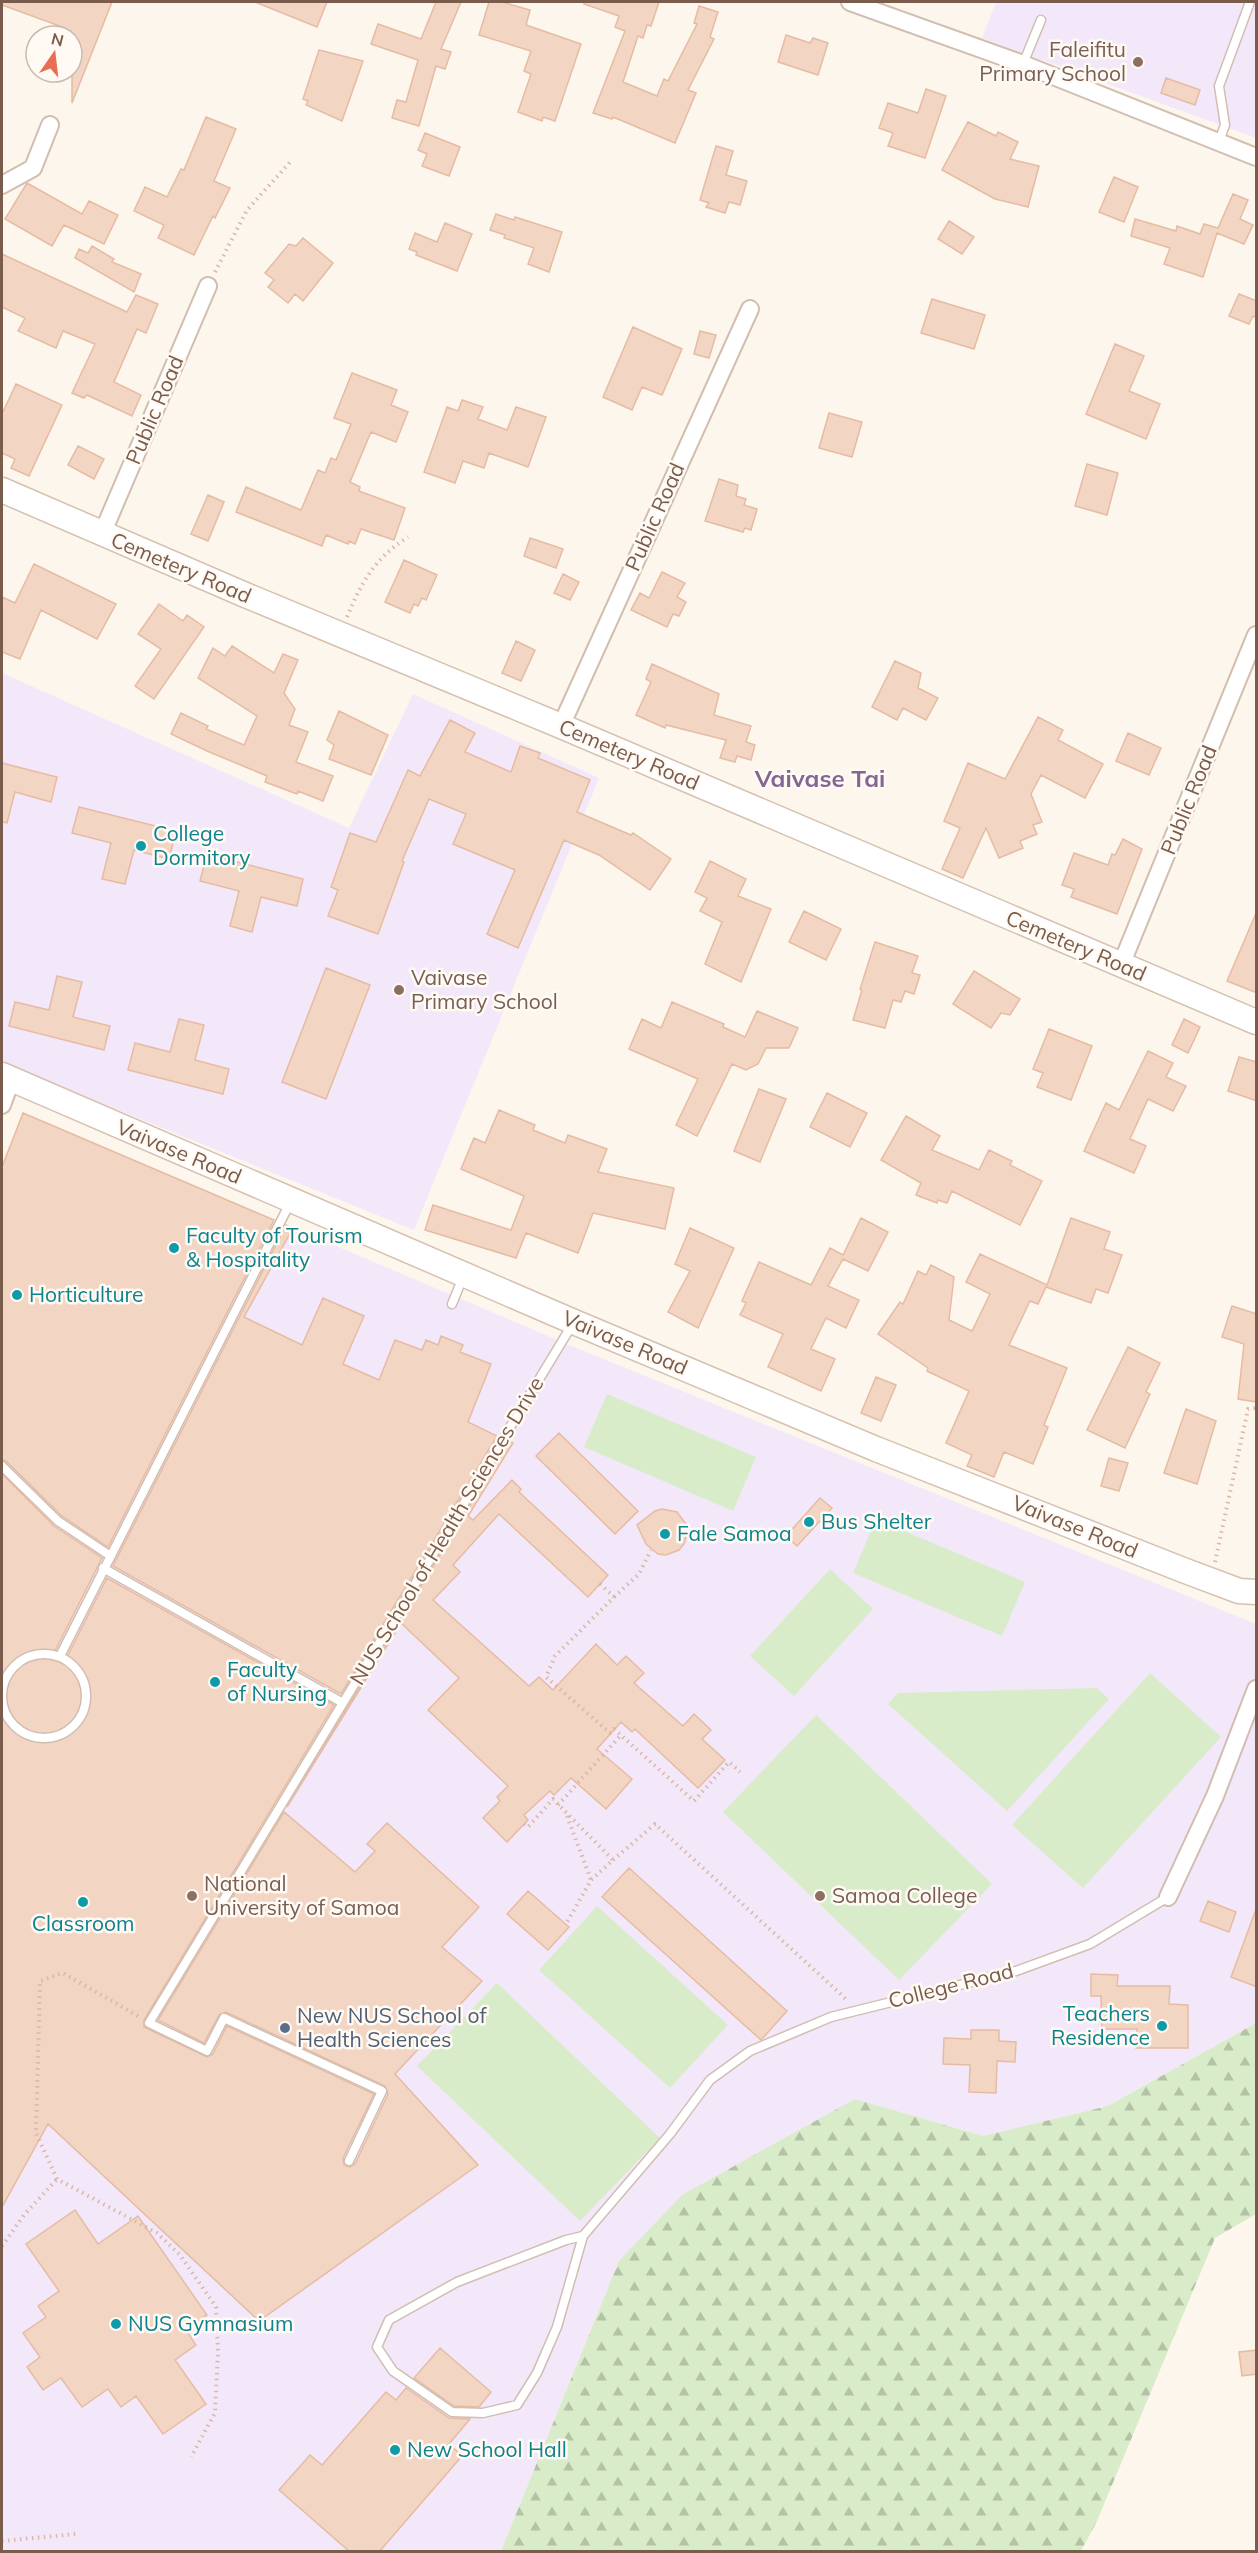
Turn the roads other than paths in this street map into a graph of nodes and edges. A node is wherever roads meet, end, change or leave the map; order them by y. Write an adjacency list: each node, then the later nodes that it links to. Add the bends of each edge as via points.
1 (850, 2): 4 (street)
2 (1250, 2): 6 (lane, via 1219,86 1225,125)
3 (1041, 20): 4 (lane)
4 (1023, 64): 6 (street)
5 (50, 125): 8 (street, via 33,168)
6 (1219, 141): 7 (street)
7 (1257, 157)
8 (2, 185)
9 (208, 286): 12 (street, Public Road)
10 (750, 309): 14 (street, Public Road)
11 (2, 490): 12 (street, Cemetery Road)
12 (102, 534): 14 (street, Cemetery Road)
13 (1257, 635): 15 (street, Public Road)
14 (561, 726): 15 (street, Cemetery Road)
15 (1121, 965): 16 (street, Cemetery Road)
16 (1257, 1022)
17 (6, 1078): 18 (street); 19 (street, Vaivase Road)
18 (2, 1105)
19 (292, 1200): 20 (street, Vaivase Road); 24 (lane)
20 (464, 1274): 21 (lane); 22 (street, Vaivase Road)
21 (452, 1304)
22 (573, 1322): 26 (street, Vaivase Road, via 876,1449 1239,1591); 29 (lane, NUS School of Health Sciences Drive)
23 (2, 1466): 24 (lane, via 58,1521)
24 (109, 1555): 25 (lane)
25 (104, 1568): 27 (lane); 29 (lane)
26 (1257, 1592)
27 (60, 1656): 30 (lane, via 42,1654 17,1664 2,1689); 30 (lane, via 78,1671 87,1695 82,1714 70,1730 57,1737 28,1736)
28 (1257, 1689): 31 (street, College Road, via 1215,1796)
29 (343, 1703): 32 (lane, NUS School of Health Sciences Drive, via 149,2022 207,2051 224,2018 382,2091)
30 (3, 1715)
31 (1168, 1897): 33 (lane, College Road, via 1090,1944 1026,1967 831,2017 750,2051 710,2080)
32 (349, 2161)
33 (583, 2236): 33 (lane, via 557,2326 537,2373 517,2405 483,2413 452,2412 393,2371 377,2347 389,2320 457,2282)

